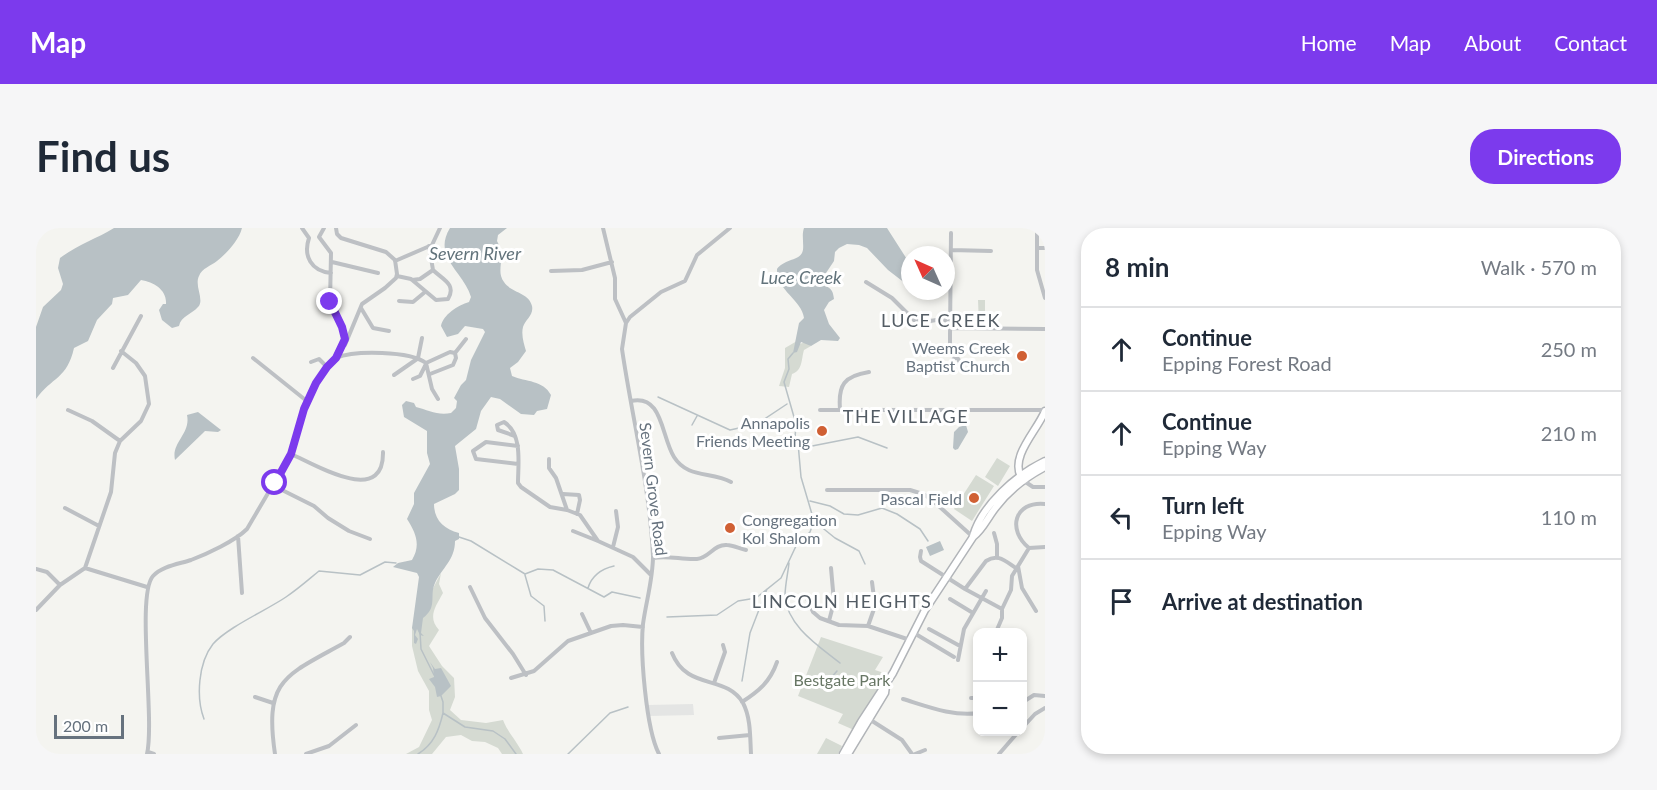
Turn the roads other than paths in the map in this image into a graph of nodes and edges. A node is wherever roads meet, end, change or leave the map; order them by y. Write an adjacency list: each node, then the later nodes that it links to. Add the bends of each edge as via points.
1 (302, 228): 20 (street, via 309,238 308,260 319,271)
2 (324, 228): 16 (street, via 319,239 330,251)
3 (336, 228): 15 (street, via 341,238 381,250)
4 (440, 228): 9 (street)
5 (730, 228): 33 (street, via 697,255 685,281 661,292)
6 (1037, 228): 11 (street)
7 (603, 229): 17 (street, Severn Grove Road)
8 (951, 233): 10 (street)
9 (429, 246): 15 (street); 18 (street)
10 (951, 246)
11 (1037, 248): 12 (street); 26 (street, via 1037,270)
12 (1045, 248)
13 (955, 250): 14 (street)
14 (991, 251)
15 (395, 261): 22 (street)
16 (332, 262): 20 (street); 21 (street)
17 (612, 262): 19 (street, via 582,270); 33 (street, Severn Grove Road, via 615,298)
18 (433, 270): 23 (street); 25 (street, via 448,283 450,296 437,300)
19 (551, 271)
20 (331, 273): 39 (street, via 330,304 345,336)
21 (378, 273)
22 (397, 276): 23 (street); 29 (street)
23 (412, 280): 25 (street)
24 (866, 282): 32 (street, via 892,298 914,320)
25 (425, 292): 28 (street, via 413,302)
26 (1045, 298)
27 (950, 300): 31 (street)
28 (399, 301)
29 (360, 307): 36 (street, via 373,328); 39 (street)
30 (141, 316): 40 (street)
31 (950, 317): 32 (street); 34 (street)
32 (943, 320): 34 (street)
33 (626, 323): 55 (street, Severn Grove Road, via 622,349)
34 (951, 326): 35 (street); 45 (street, via 950,345)
35 (1045, 329)
36 (389, 331)
37 (422, 338): 44 (street)
38 (466, 339): 41 (street)
39 (341, 350): 43 (street)
40 (121, 351): 49 (street); 62 (street, via 146,376 149,404 141,421)
41 (455, 353): 47 (street); 51 (street, via 453,365)
42 (253, 358): 56 (street)
43 (336, 358): 44 (street, via 371,352); 48 (street)
44 (418, 358): 47 (street); 52 (street)
45 (955, 358)
46 (311, 362): 48 (street, via 319,359)
47 (426, 363): 51 (street); 53 (street, via 419,377)
48 (327, 367): 56 (street)
49 (113, 368)
50 (869, 372): 57 (street, via 844,382)
51 (430, 374): 54 (street)
52 (394, 375)
53 (413, 379)
54 (438, 399)
55 (631, 400): 71 (street, via 643,399 653,405 671,452 684,468); 94 (street, Severn Grove Road)
56 (308, 402): 65 (street)
57 (840, 409): 59 (street); 60 (street)
58 (68, 410): 62 (street)
59 (820, 410)
60 (1045, 411): 70 (main road, via 1020,456 1017,470)
61 (515, 436): 61 (street, via 508,424 497,425 498,430); 63 (street)
62 (120, 441): 81 (street, via 111,492)
63 (518, 446): 68 (street); 68 (street, via 486,442 473,451 476,459)
64 (383, 452): 65 (street, via 382,466 369,480 360,481)
65 (291, 454): 72 (street)
66 (549, 459): 75 (street, via 549,468)
67 (1045, 461): 70 (main road)
68 (518, 464): 78 (street, via 521,487 550,507)
69 (1045, 467): 70 (main road)
70 (1022, 478): 73 (street, via 1033,487); 85 (main road, via 995,501)
71 (731, 482)
72 (274, 486): 84 (street, via 247,529); 86 (street, via 314,506 349,531)
73 (1045, 488)
74 (827, 490): 85 (street, via 910,490 923,494)
75 (563, 494): 78 (street); 80 (street, via 579,495)
76 (1045, 504): 90 (street, via 1033,504 1022,510 1015,522)
77 (65, 508): 81 (street)
78 (567, 510): 80 (street)
79 (616, 511): 88 (street, via 618,527)
80 (577, 514): 87 (street)
81 (99, 526): 97 (street)
82 (573, 531): 87 (street)
83 (994, 533): 93 (street)
84 (238, 536): 103 (street, via 165,568 153,576); 107 (street)
85 (973, 537): 100 (main road)
86 (370, 539)
87 (598, 541): 88 (street)
88 (613, 547): 99 (street, via 633,557)
89 (1045, 547): 90 (street)
90 (1029, 548): 95 (street)
91 (746, 550): 94 (street, via 726,545 695,559)
92 (921, 551): 100 (street, via 921,561)
93 (997, 556): 95 (street); 105 (street, via 986,561)
94 (653, 558): 99 (street, Severn Grove Road)
95 (1017, 567): 111 (street); 113 (street, via 1022,588)
96 (36, 568): 102 (street, via 47,572)
97 (85, 568): 102 (street); 103 (street)
98 (831, 568): 116 (street, via 834,602)
99 (651, 576): 118 (street, Severn Grove Road)
100 (946, 578): 105 (street); 122 (main road)
101 (872, 582): 117 (street, via 876,606)
102 (60, 585): 112 (street)
103 (147, 587): 149 (street)
104 (470, 587): 129 (street, via 485,618)
105 (965, 589): 110 (street)
106 (986, 591): 110 (street)
107 (242, 593)
108 (805, 594): 116 (street, via 813,612)
109 (950, 599): 114 (street)
110 (982, 599): 111 (street); 114 (street)
111 (1002, 609): 119 (street)
112 (36, 610)
113 (1036, 611)
114 (973, 613): 126 (street)
115 (582, 614): 121 (street)
116 (829, 621): 117 (street, via 852,627)
117 (868, 626): 124 (street)
118 (643, 627): 121 (street, via 611,626); 153 (street, Severn Grove Road, via 648,714)
119 (998, 628)
120 (929, 629): 126 (street)
121 (591, 633): 129 (street, via 568,641)
122 (914, 633): 124 (main road); 126 (street, via 956,659)
123 (350, 637): 138 (street, via 295,670)
124 (910, 640): 132 (main road)
125 (723, 645): 131 (street, via 725,652)
126 (960, 646)
127 (672, 653): 131 (street, via 680,669 697,680)
128 (777, 662): 137 (street, via 769,681)
129 (526, 675): 130 (street)
130 (512, 678)
131 (714, 683): 137 (street)
132 (886, 685): 141 (main road); 144 (main road)
133 (1045, 696): 136 (street, via 1034,695)
134 (255, 697): 138 (street)
135 (903, 699): 140 (street)
136 (1027, 699)
137 (742, 702): 145 (street)
138 (273, 703): 151 (street)
139 (1045, 708): 142 (street)
140 (973, 714)
141 (868, 719): 144 (main road); 157 (street, via 902,740)
142 (1027, 723)
143 (356, 725): 152 (street, via 329,746)
144 (856, 734): 155 (main road); 156 (main road)
145 (750, 735): 147 (street); 154 (street)
146 (1015, 736): 158 (street)
147 (719, 738)
148 (925, 750): 157 (street)
149 (148, 753): 150 (street)
150 (154, 754)
151 (275, 754)
152 (306, 754)
153 (660, 754)
154 (751, 754)
155 (843, 754)
156 (848, 754)
157 (913, 754)
158 (999, 754)

